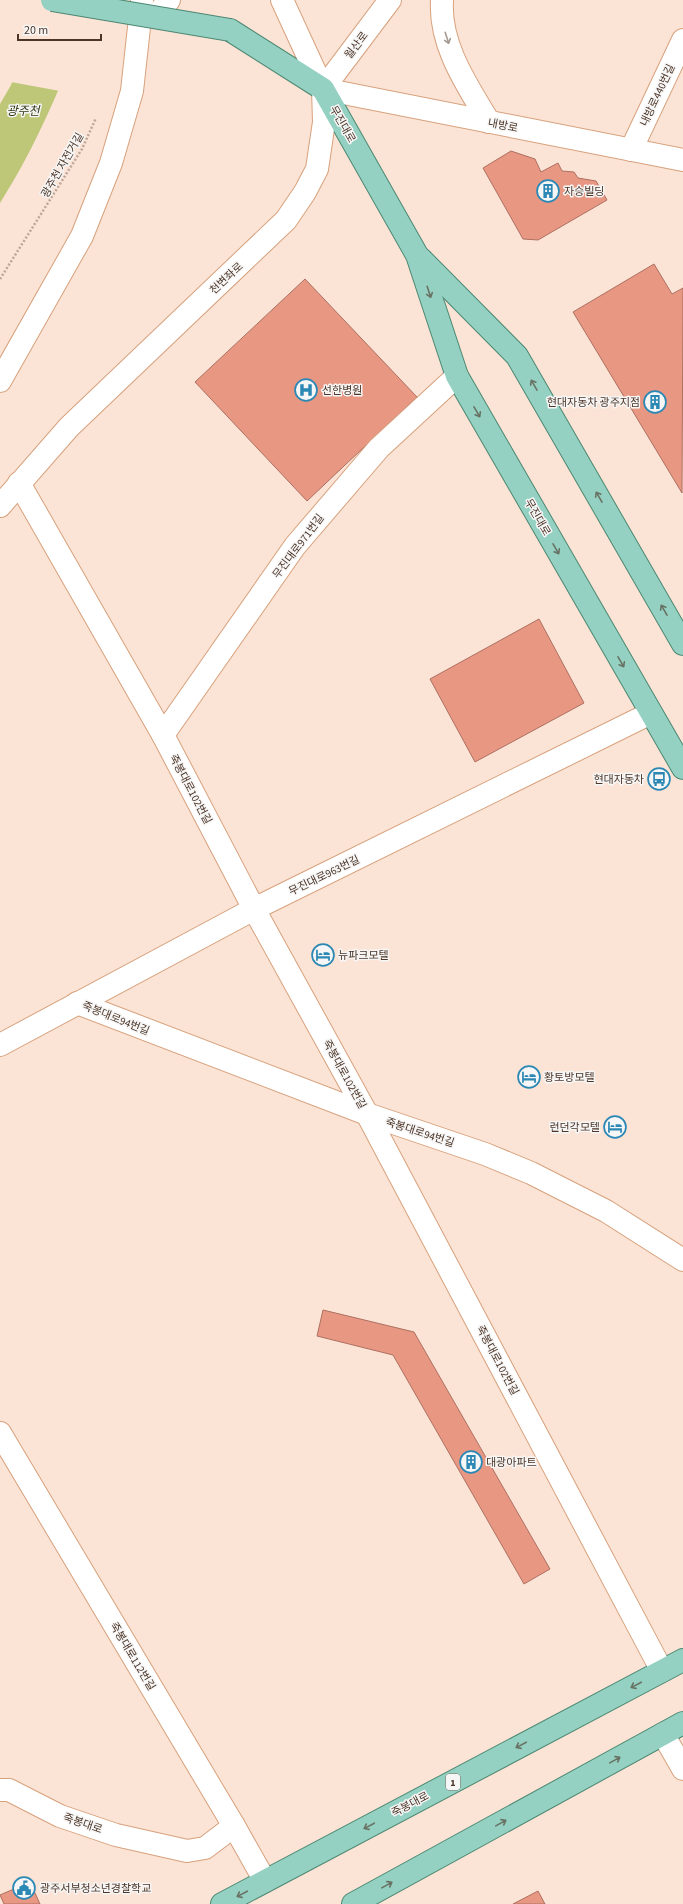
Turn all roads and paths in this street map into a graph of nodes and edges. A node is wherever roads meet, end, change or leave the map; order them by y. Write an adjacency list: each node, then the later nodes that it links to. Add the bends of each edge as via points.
1 (52, 0): 7 (main road, bridge)
2 (142, 0): 17 (street, via 132,91 111,162 82,236)
3 (169, 0): 7 (street)
4 (282, 0): 9 (street, 천변좌로)
5 (390, 0): 9 (street, 월산로)
6 (442, 0): 11 (street, one-way to 11, via 441,18 455,63)
7 (155, 17): 9 (main road, 무진대로, bridge, via 230,30)
8 (683, 40): 12 (street, 내방로440번길)
9 (323, 89): 11 (street, 내방로); 14 (main road, 무진대로); 18 (street, 천변좌로, via 324,122 317,169 286,220 69,428)
10 (99, 112): 15 (path, 광주천 자전거길, via 82,149)
11 (489, 122): 12 (street, 내방로)
12 (631, 150): 13 (street, 내방로)
13 (683, 160)
14 (417, 255): 16 (main road, 무진대로, one-way to 16); 20 (main road, 무진대로, one-way to 14, via 517,356)
15 (0, 279)
16 (457, 376): 21 (main road, 무진대로, one-way to 21); 22 (street, 무진대로971번길, via 379,448 295,546)
17 (0, 382)
18 (19, 483): 19 (street, 천변좌로); 22 (street, 죽봉대로102번길)
19 (0, 506)
20 (683, 644)
21 (651, 713): 23 (main road, 무진대로); 24 (street, 무진대로963번길)
22 (162, 735): 24 (street, 죽봉대로102번길)
23 (683, 768)
24 (254, 909): 25 (street, 무진대로963번길); 27 (street, 죽봉대로102번길)
25 (77, 1002): 26 (street, 무진대로963번길); 27 (street, 죽봉대로94번길)
26 (0, 1045)
27 (367, 1114): 28 (street, 죽봉대로94번길, via 485,1154 531,1173 606,1212); 31 (street, 죽봉대로102번길)
28 (683, 1260)
29 (0, 1433): 36 (street, 죽봉대로112번길)
30 (683, 1660): 31 (main road, 죽봉대로 / 1)
31 (662, 1671): 37 (main road, 죽봉대로 / 1, one-way to 37)
32 (683, 1723): 33 (main road)
33 (662, 1734): 34 (street); 39 (main road, one-way to 33)
34 (683, 1769)
35 (0, 1790): 36 (street, 죽봉대로, via 9,1790 60,1816 116,1835 187,1851 205,1848)
36 (234, 1826): 37 (street, 죽봉대로112번길)
37 (265, 1881): 38 (main road, 죽봉대로 / 1, one-way to 38)
38 (222, 1904)
39 (353, 1904)

